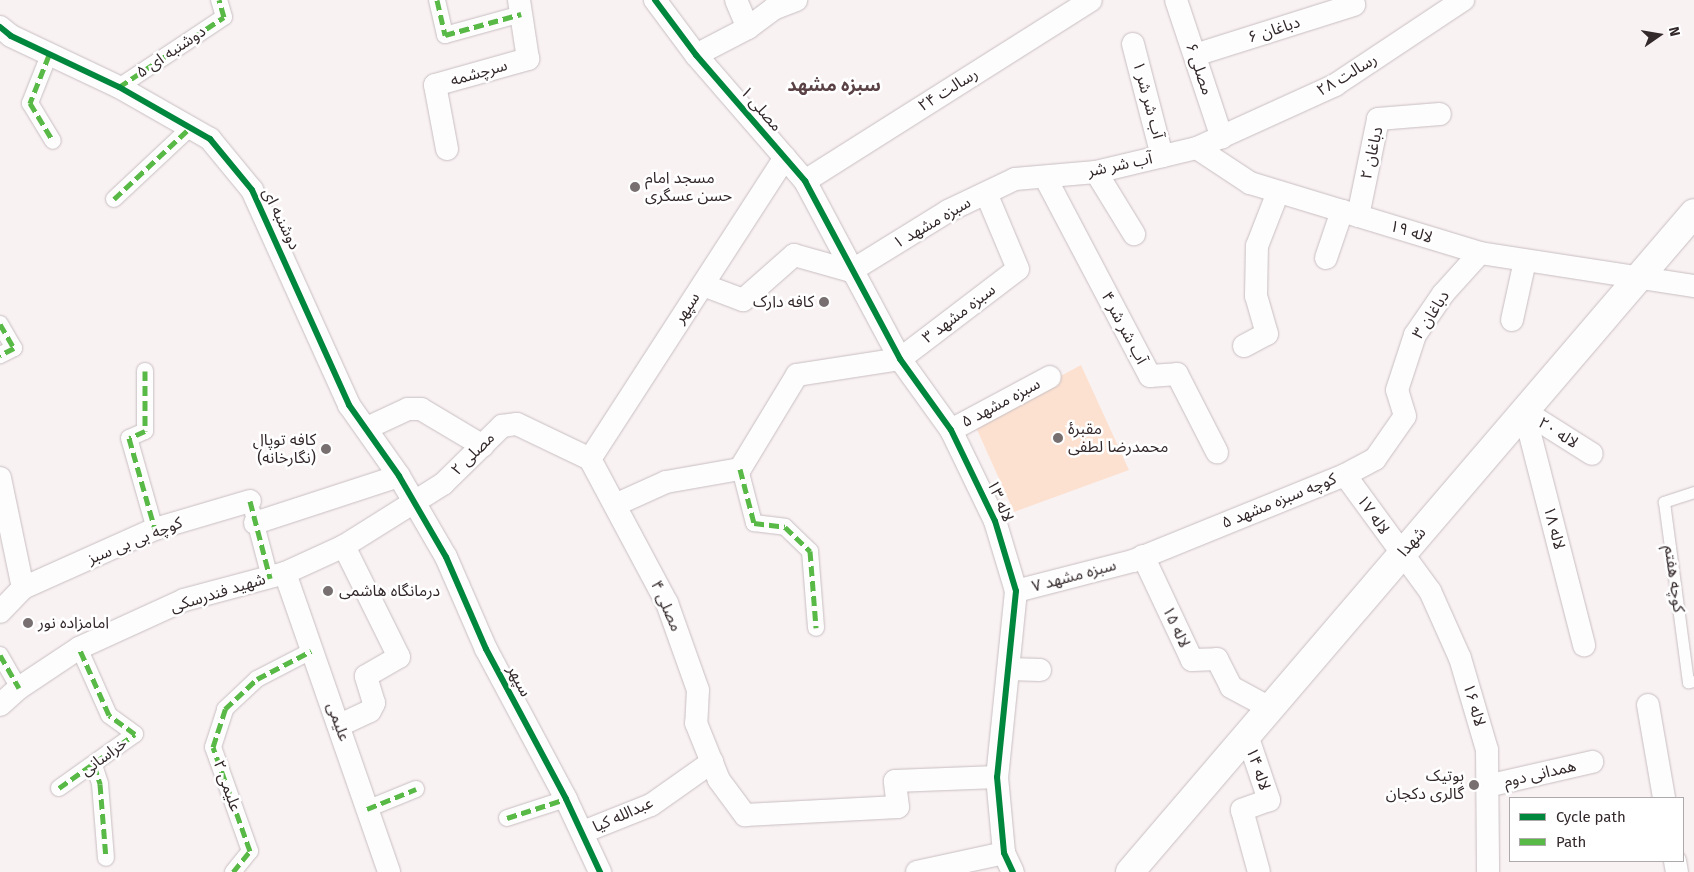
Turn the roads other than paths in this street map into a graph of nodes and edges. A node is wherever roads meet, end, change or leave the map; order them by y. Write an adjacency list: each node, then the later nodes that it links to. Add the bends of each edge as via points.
1 (219, 0): 17 (street, ۵ دوشنبه ای, via 224,16)
2 (437, 0): 10 (street, via 445,35)
3 (656, 0): 15 (street, ۱ مصلی)
4 (736, 0): 12 (street)
5 (796, 0): 12 (street, via 773,9)
6 (1091, 0): 29 (street, ۲۴ رسالت)
7 (1176, 0): 16 (street, ۶ مصلی)
8 (1463, 0): 20 (street, ۲۸ رسالت, via 1335,85)
9 (1354, 5): 16 (street, ۶ دباغان)
10 (520, 7): 23 (street, سرچشمه, via 528,59 435,86)
11 (0, 27): 14 (street, دوشنبه ای)
12 (748, 28): 15 (street)
13 (1133, 44): 24 (street, ۱ آب شر شر)
14 (49, 55): 17 (street, دوشنبه ای); 21 (street, via 30,103)
15 (696, 55): 25 (street, ۱ مصلی)
16 (1195, 55): 20 (street, ۶ مصلی)
17 (119, 88): 19 (street, دوشنبه ای)
18 (1440, 114): 34 (street, ۲ دباغان, via 1378,119)
19 (190, 128): 32 (street); 52 (street, دوشنبه ای, via 210,139 252,190 349,405)
20 (1222, 138): 22 (street, آب شر شر)
21 (53, 141)
22 (1197, 148): 24 (street, آب شر شر); 30 (street, ۱۹ لاله, via 1250,183)
23 (447, 149)
24 (1162, 156): 26 (street, آب شر شر)
25 (784, 158): 29 (street, ۱ مصلی); 41 (street, سپهر)
26 (1096, 172): 27 (street, آب شر شر); 35 (street)
27 (1045, 177): 28 (street, آب شر شر); 55 (street, ۴ آب شر شر, via 1150,376 1177,374)
28 (1015, 180): 31 (street, ۱ سبزه مشهد)
29 (805, 181): 39 (street, لاله ۱۳)
30 (1278, 192): 34 (street, ۱۹ لاله); 45 (street, via 1257,246 1256,296 1267,334)
31 (986, 193): 39 (street, ۱ سبزه مشهد, via 948,211); 47 (street, ۳ سبزه مشهد, via 1018,269)
32 (114, 199)
33 (1694, 213): 40 (main road, شهدا)
34 (1350, 214): 36 (street, ۱۹ لاله); 37 (street)
35 (1134, 234)
36 (1480, 253): 38 (street, ۱۹ لاله); 51 (street, ۳ دباغان, via 1443,294 1415,335 1397,390)
37 (1326, 258)
38 (1525, 260): 40 (street, ۱۹ لاله); 43 (street)
39 (851, 271): 41 (street, via 794,254 743,300); 47 (street, لاله ۱۳)
40 (1637, 279): 42 (street, ۱۹ لاله); 50 (main road, شهدا)
41 (702, 285): 57 (street, سپهر)
42 (1694, 286)
43 (1512, 320)
44 (0, 324): 46 (street, via 14,348)
45 (1244, 346)
46 (0, 355)
47 (900, 359): 53 (street, لاله ۱۳); 58 (street, via 798,375)
48 (145, 371): 66 (street, via 145,431 129,438)
49 (1050, 377): 53 (street, ۵ سبزه مشهد)
50 (1524, 411): 56 (street, ۲۰ لاله); 68 (main road, شهدا); 75 (street, لاله ۱۸)
51 (1405, 416): 59 (street, کوچه سبزه مشهد ۵, via 1375,459)
52 (367, 428): 54 (street, via 408,409 421,409); 60 (street, دوشنبه ای)
53 (952, 430): 72 (street, لاله ۱۳, via 995,521)
54 (483, 446): 57 (street, ۲ مصلی, via 502,426 517,424); 63 (street, ۲ مصلی, via 443,484)
55 (1217, 452)
56 (1592, 454)
57 (590, 458): 64 (street, ۴ مصلی)
58 (740, 469): 64 (street, via 666,482); 74 (street, via 754,524 784,527 810,551)
59 (1345, 475): 68 (street, ۱۷ لاله); 69 (street, کوچه سبزه مشهد ۵)
60 (399, 476): 63 (street, دوشنبه ای); 65 (street, کوچه بی بی سبز)
61 (0, 478): 71 (street)
62 (1694, 492): 81 (lane, کوچه هفتم, via 1664,502 1688,682)
63 (414, 501): 67 (street, شهید فندرسکی); 96 (street, سپهر, via 446,557 486,649)
64 (615, 505): 88 (street, ۴ مصلی, via 667,603 698,690 696,723)
65 (253, 512): 66 (street, کوچه بی بی سبز); 70 (street)
66 (155, 529): 71 (street, کوچه بی بی سبز)
67 (344, 546): 70 (street, شهید فندرسکی); 86 (street, via 399,657 366,676 374,703 370,711)
68 (1401, 555): 85 (main road, شهدا); 92 (street, لاله ۱۶, via 1430,591 1460,658 1487,750)
69 (1138, 558): 72 (street, ۷ سبزه مشهد); 85 (street, ۱۵ لاله, via 1192,660 1217,659 1231,687)
70 (278, 576): 76 (street, شهید فندرسکی, via 184,600); 77 (street, علیمی)
71 (23, 588): 73 (street)
72 (1016, 591): 79 (street, لاله ۱۳)
73 (0, 612)
74 (816, 628)
75 (1584, 645)
76 (78, 648): 82 (street, شهید فندرسکی); 90 (street, خراسانی, via 109,715 135,734)
77 (311, 652): 86 (street, علیمی); 103 (street, ۲ علیمی, via 257,678 225,709 213,747 250,851)
78 (0, 655): 82 (street)
79 (1009, 669): 80 (street); 91 (street, لاله ۱۳)
80 (1040, 670)
81 (1694, 681)
82 (19, 688): 83 (street, شهید فندرسکی)
83 (0, 705)
84 (1648, 705): 95 (street)
85 (1270, 708): 87 (main road, شهدا)
86 (340, 725): 97 (street, علیمی)
87 (1247, 735): 107 (main road, شهدا); 108 (street, ۱۴ لاله, via 1269,800 1242,810)
88 (712, 762): 91 (street, ۴ مصلی, via 719,780 745,815 898,807 895,781); 99 (street, عبدالله کیا, via 651,805)
89 (1592, 762): 92 (street, همدانی دوم)
90 (94, 765): 93 (street, خراسانی); 100 (street, via 100,784)
91 (997, 777): 101 (street, لاله ۱۳)
92 (1487, 786): 109 (street, لاله ۱۶)
93 (59, 788)
94 (416, 789): 97 (street)
95 (1664, 797)
96 (566, 799): 98 (street); 99 (street, سپهر)
97 (368, 809): 104 (street, علیمی)
98 (507, 818)
99 (583, 832): 105 (street, سپهر)
100 (106, 858)
101 (1009, 863): 106 (street)
102 (1694, 867): 110 (street)
103 (233, 872)
104 (389, 872)
105 (600, 872)
106 (917, 872)
107 (1130, 872)
108 (1259, 872)
109 (1488, 872)
110 (1685, 872)

